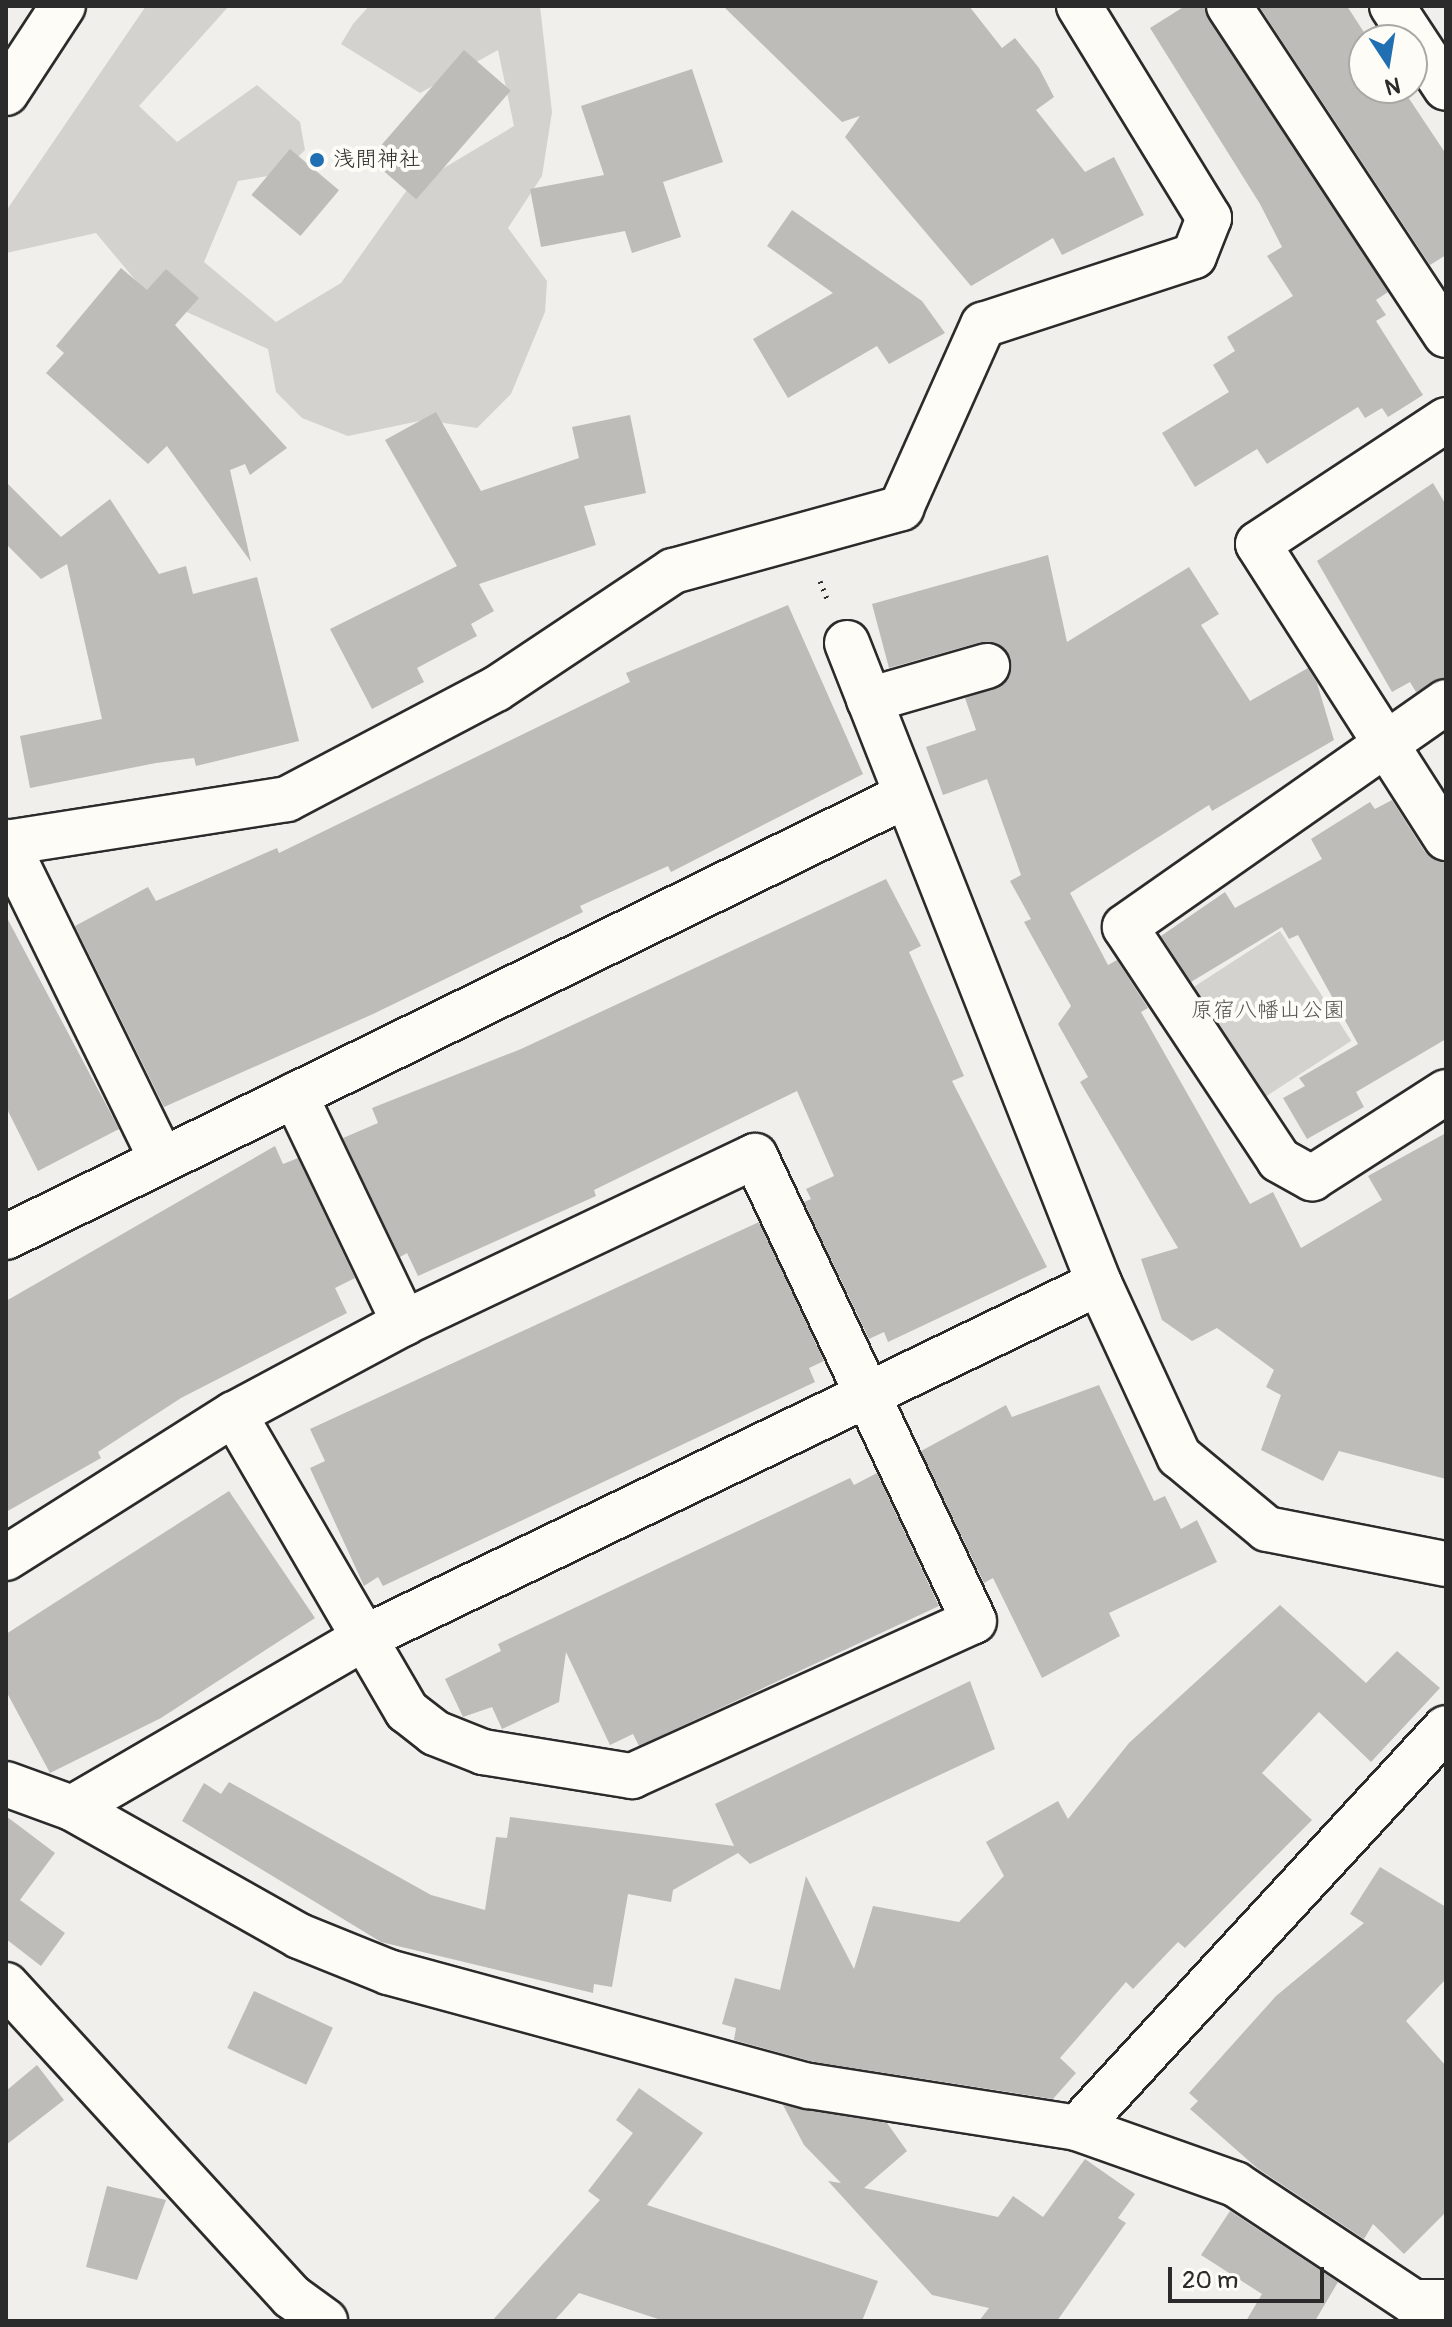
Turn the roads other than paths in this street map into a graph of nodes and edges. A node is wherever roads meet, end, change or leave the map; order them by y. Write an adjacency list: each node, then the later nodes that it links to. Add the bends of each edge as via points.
1 (63, 6): 6 (main road)
2 (1079, 6): 16 (main road, via 1209,218 1194,256 983,325 901,508 673,571 496,689 287,799)
3 (1229, 6): 7 (main road)
4 (1411, 12): 5 (main road)
5 (1446, 88)
6 (6, 93)
7 (1446, 335)
8 (1446, 420): 13 (main road, via 1258,544)
9 (847, 643): 11 (main road)
10 (987, 666): 11 (main road)
11 (869, 700): 14 (main road)
12 (1446, 702): 13 (main road)
13 (1384, 741): 15 (main road); 17 (main road, via 1125,927 1279,1160 1312,1178)
14 (905, 796): 18 (main road); 21 (main road)
15 (1446, 838)
16 (6, 842): 19 (main road)
17 (1446, 1092)
18 (295, 1095): 19 (main road); 22 (main road)
19 (162, 1160): 20 (main road)
20 (6, 1237)
21 (1099, 1283): 23 (main road); 26 (main road, via 1179,1456 1267,1529)
22 (404, 1323): 23 (main road, via 755,1156); 24 (main road)
23 (868, 1393): 27 (main road); 27 (main road, via 974,1621 632,1776 483,1752 435,1733 407,1711)
24 (234, 1414): 25 (main road); 27 (main road)
25 (6, 1558)
26 (1446, 1564)
27 (366, 1637): 30 (main road)
28 (1446, 1728): 32 (main road)
29 (6, 1784): 30 (main road)
30 (72, 1808): 32 (main road, via 299,1936 388,1972 809,2086)
31 (6, 1985): 34 (main road, via 292,2297)
32 (1077, 2128): 33 (main road, via 1235,2184)
33 (1421, 2308)
34 (325, 2321)

